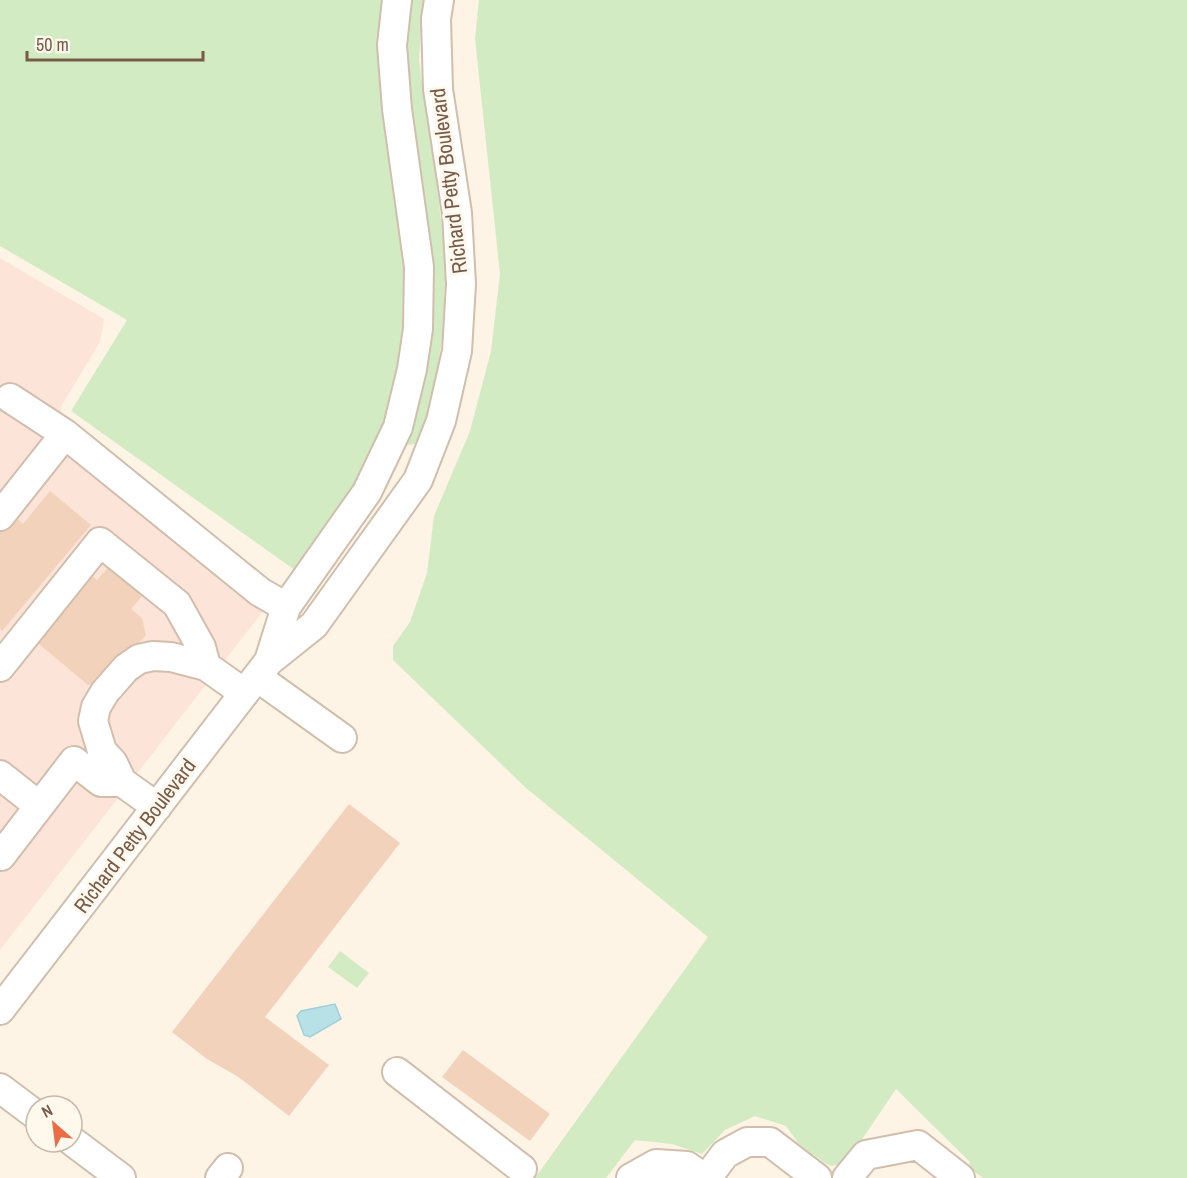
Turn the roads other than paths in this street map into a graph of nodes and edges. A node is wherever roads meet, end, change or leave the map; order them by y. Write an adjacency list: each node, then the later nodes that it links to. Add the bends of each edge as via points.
1 (398, 0): 6 (street, Richard Petty Boulevard, via 392,45 397,109 419,267 418,329 412,369 398,427 367,492)
2 (439, 0): 9 (street, Richard Petty Boulevard, via 438,89 457,213 462,285 457,351 441,421 418,480 314,625)
3 (10, 398): 4 (street)
4 (65, 434): 5 (street); 6 (street, via 260,592)
5 (0, 516)
6 (286, 607): 9 (street, Richard Petty Boulevard)
7 (206, 666): 8 (street, via 201,647 177,604 100,542); 9 (street); 12 (street, via 171,657 139,659 105,692 93,721 102,751)
8 (0, 667)
9 (256, 677): 10 (street); 14 (street, Richard Petty Boulevard)
10 (342, 738)
11 (0, 775): 13 (street)
12 (122, 782): 13 (street, via 101,782 74,761); 14 (street)
13 (39, 806): 15 (street)
14 (157, 807): 16 (street, Richard Petty Boulevard)
15 (1, 856)
16 (0, 1010)
17 (397, 1072): 21 (street)
18 (0, 1088): 19 (street)
19 (24, 1106)
20 (84, 1150): 23 (street)
21 (522, 1169)
22 (945, 1173): 27 (street, via 918,1145 866,1155)
23 (122, 1178)
24 (631, 1178): 25 (street, via 656,1164 687,1166)
25 (705, 1178): 26 (street, via 725,1154 747,1142 770,1142)
26 (817, 1178)
27 (847, 1178)

